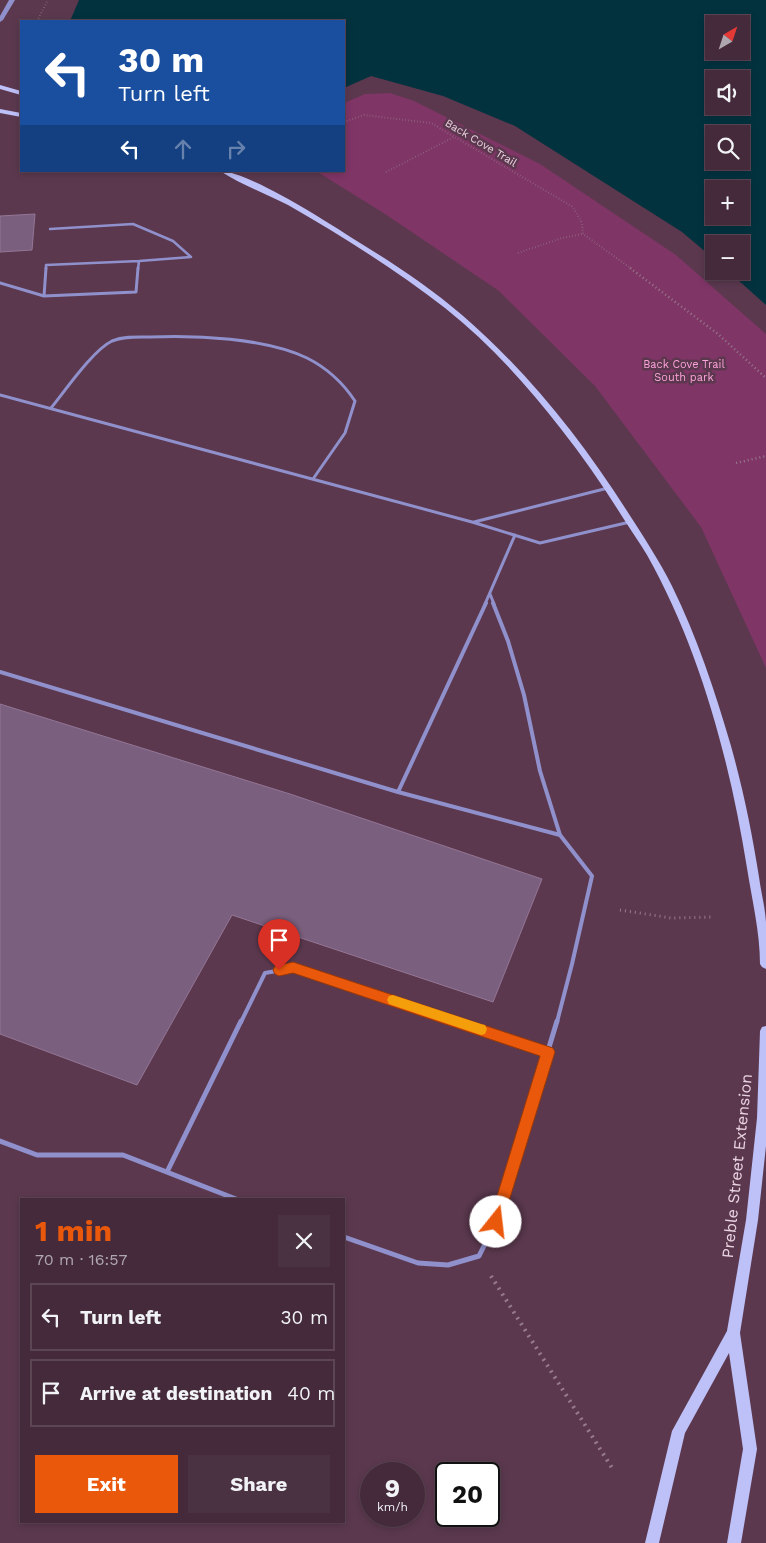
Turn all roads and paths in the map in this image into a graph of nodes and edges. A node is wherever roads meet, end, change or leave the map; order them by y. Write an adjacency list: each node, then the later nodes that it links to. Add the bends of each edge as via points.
1 (12, 0): 3 (street)
2 (48, 0): 4 (path)
3 (0, 20)
4 (38, 20)
5 (0, 87): 6 (main road)
6 (20, 93)
7 (0, 110): 8 (main road)
8 (20, 116)
9 (345, 122): 10 (path, Back Cove Trail, via 364,115 398,118 432,123)
10 (454, 137): 12 (path); 14 (path, Back Cove Trail, via 573,207 582,222)
11 (225, 172): 25 (main road, via 266,190 353,241 457,314 529,386 573,438)
12 (386, 172)
13 (50, 229): 16 (lane, via 133,224 173,241 191,257)
14 (583, 234): 15 (path); 19 (path, via 718,334)
15 (518, 253)
16 (139, 261): 18 (lane, via 136,292); 18 (lane, via 46,265)
17 (0, 283): 18 (lane)
18 (44, 296)
19 (766, 378)
20 (0, 395): 21 (lane)
21 (51, 408): 24 (lane); 24 (lane, via 99,352 112,342 126,338 198,337 268,346 314,362 345,386 355,401 346,434)
22 (766, 456): 23 (path)
23 (736, 463)
24 (313, 479): 26 (lane)
25 (609, 488): 26 (lane); 27 (main road)
26 (472, 522): 28 (lane)
27 (630, 522): 28 (lane, via 540,543); 35 (main road, via 656,563 679,612 720,725 746,824)
28 (515, 535): 29 (lane)
29 (490, 594): 31 (lane); 32 (lane, via 524,695 540,771)
30 (0, 672): 31 (lane)
31 (398, 792): 32 (lane)
32 (560, 835): 37 (lane, via 592,876 572,972)
33 (620, 910): 34 (path, via 671,918)
34 (712, 917)
35 (766, 964)
36 (766, 1031): 43 (main road, Preble Street Extension, via 752,1220)
37 (548, 1052): 39 (lane, via 293,968 265,973); 42 (lane, via 496,1222)
38 (0, 1141): 39 (lane, via 37,1155 123,1155)
39 (168, 1172): 40 (lane)
40 (233, 1198)
41 (345, 1238): 42 (lane, via 418,1263 448,1265)
42 (478, 1256): 44 (path)
43 (732, 1333): 45 (main road, Preble Street Extension, via 679,1430); 46 (main road, Preble Street Extension, via 750,1449)
44 (614, 1472)
45 (652, 1543)
46 (734, 1543)

